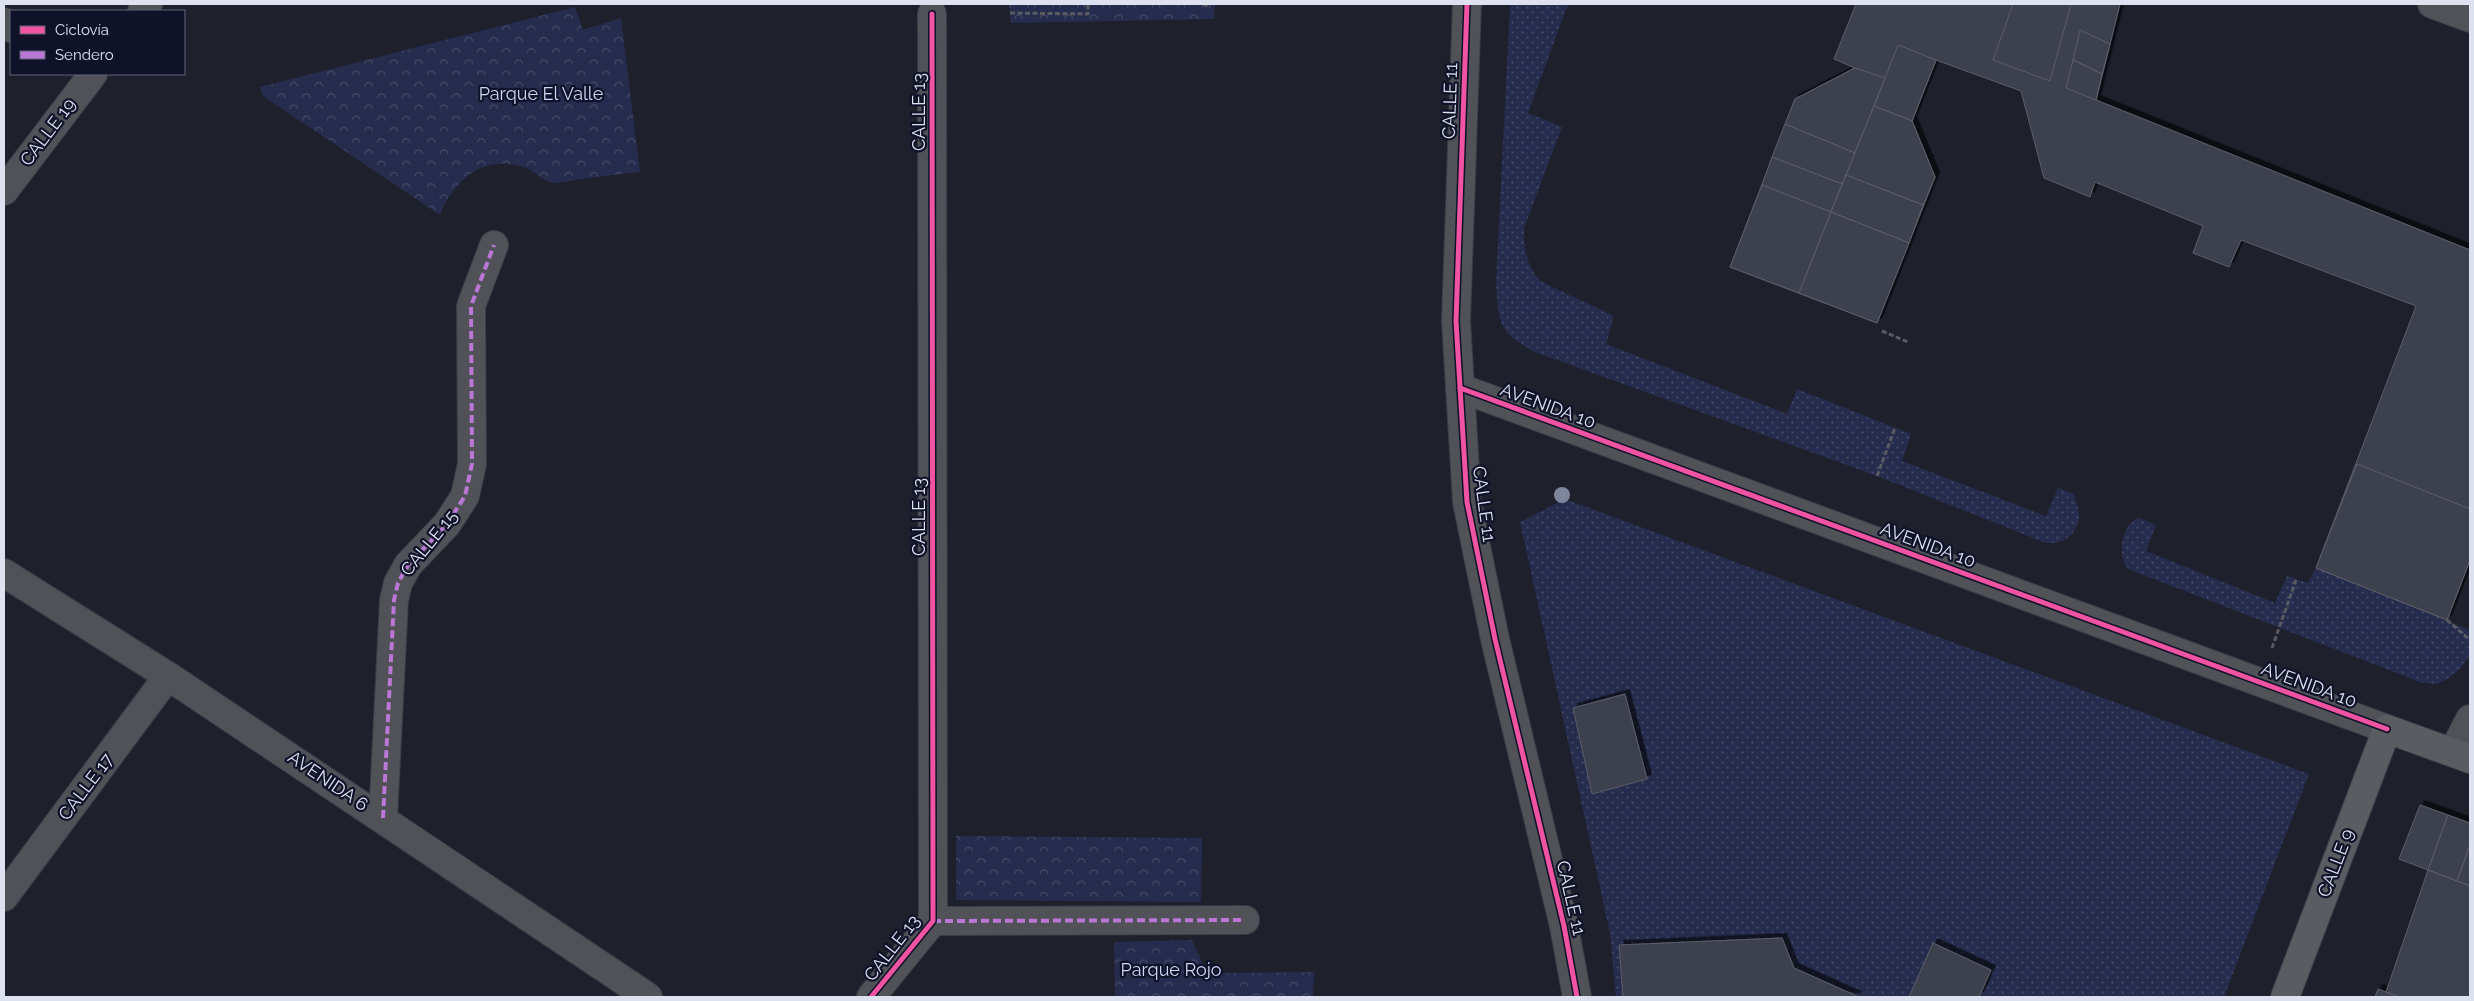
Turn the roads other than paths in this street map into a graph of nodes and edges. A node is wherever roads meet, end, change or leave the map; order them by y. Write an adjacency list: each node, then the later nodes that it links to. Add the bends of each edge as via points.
1 (1467, 4): 8 (street, CALLE 11, via 1456,321)
2 (2432, 4): 4 (street)
3 (932, 14): 17 (street, CALLE 13)
4 (2470, 18)
5 (81, 78): 6 (street, CALLE 19)
6 (4, 192)
7 (494, 245): 14 (street, CALLE 15, via 471,306 472,464 465,496 447,524 408,565 398,583 394,600)
8 (1460, 388): 12 (street, AVENIDA 10); 20 (street, CALLE 11, via 1467,502 1495,639 1564,926)
9 (4, 573): 10 (street, AVENIDA 6)
10 (168, 676): 14 (street, AVENIDA 6); 15 (street, CALLE 17)
11 (2470, 719): 13 (street)
12 (2387, 729): 13 (main road); 21 (main road, CALLE 9)
13 (2462, 755)
14 (383, 818): 18 (street, AVENIDA 6)
15 (4, 897)
16 (1245, 920): 17 (street)
17 (933, 921): 19 (street, CALLE 13)
18 (648, 997)
19 (871, 997)
20 (1577, 997)
21 (2285, 997)

